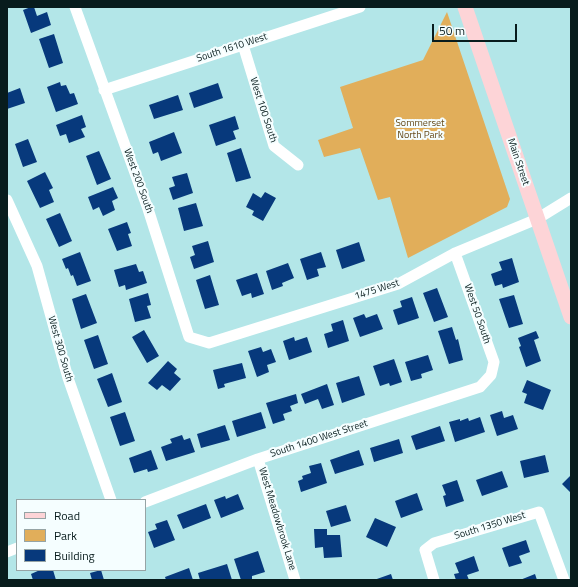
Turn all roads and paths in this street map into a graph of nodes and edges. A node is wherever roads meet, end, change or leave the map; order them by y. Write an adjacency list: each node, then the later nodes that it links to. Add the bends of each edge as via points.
1 (76, 7): 5 (street, West 200 South)
2 (360, 7): 4 (street, South 1610 West)
3 (464, 7): 9 (main road, Main Street)
4 (243, 44): 5 (street, South 1610 West); 6 (street, West 100 South, via 274,146)
5 (104, 90): 12 (street, West 200 South, via 148,209 189,337)
6 (298, 165)
7 (571, 198): 9 (street, 1475 West)
8 (7, 200): 15 (street, West 300 South, via 37,266 68,378)
9 (537, 219): 10 (street, 1475 West); 11 (main road, Main Street)
10 (455, 253): 12 (street, 1475 West, via 398,284); 13 (street, West 50 South, via 494,362)
11 (571, 317)
12 (209, 343)
13 (491, 375): 14 (street, South 1400 West Street, via 480,387)
14 (258, 458): 16 (street, South 1400 West Street); 17 (street, West Meadowbrook Lane)
15 (111, 499)
16 (146, 502)
17 (295, 580)
18 (434, 580): 19 (street, South 1350 West, via 425,550 434,543 540,512)
19 (564, 580)

